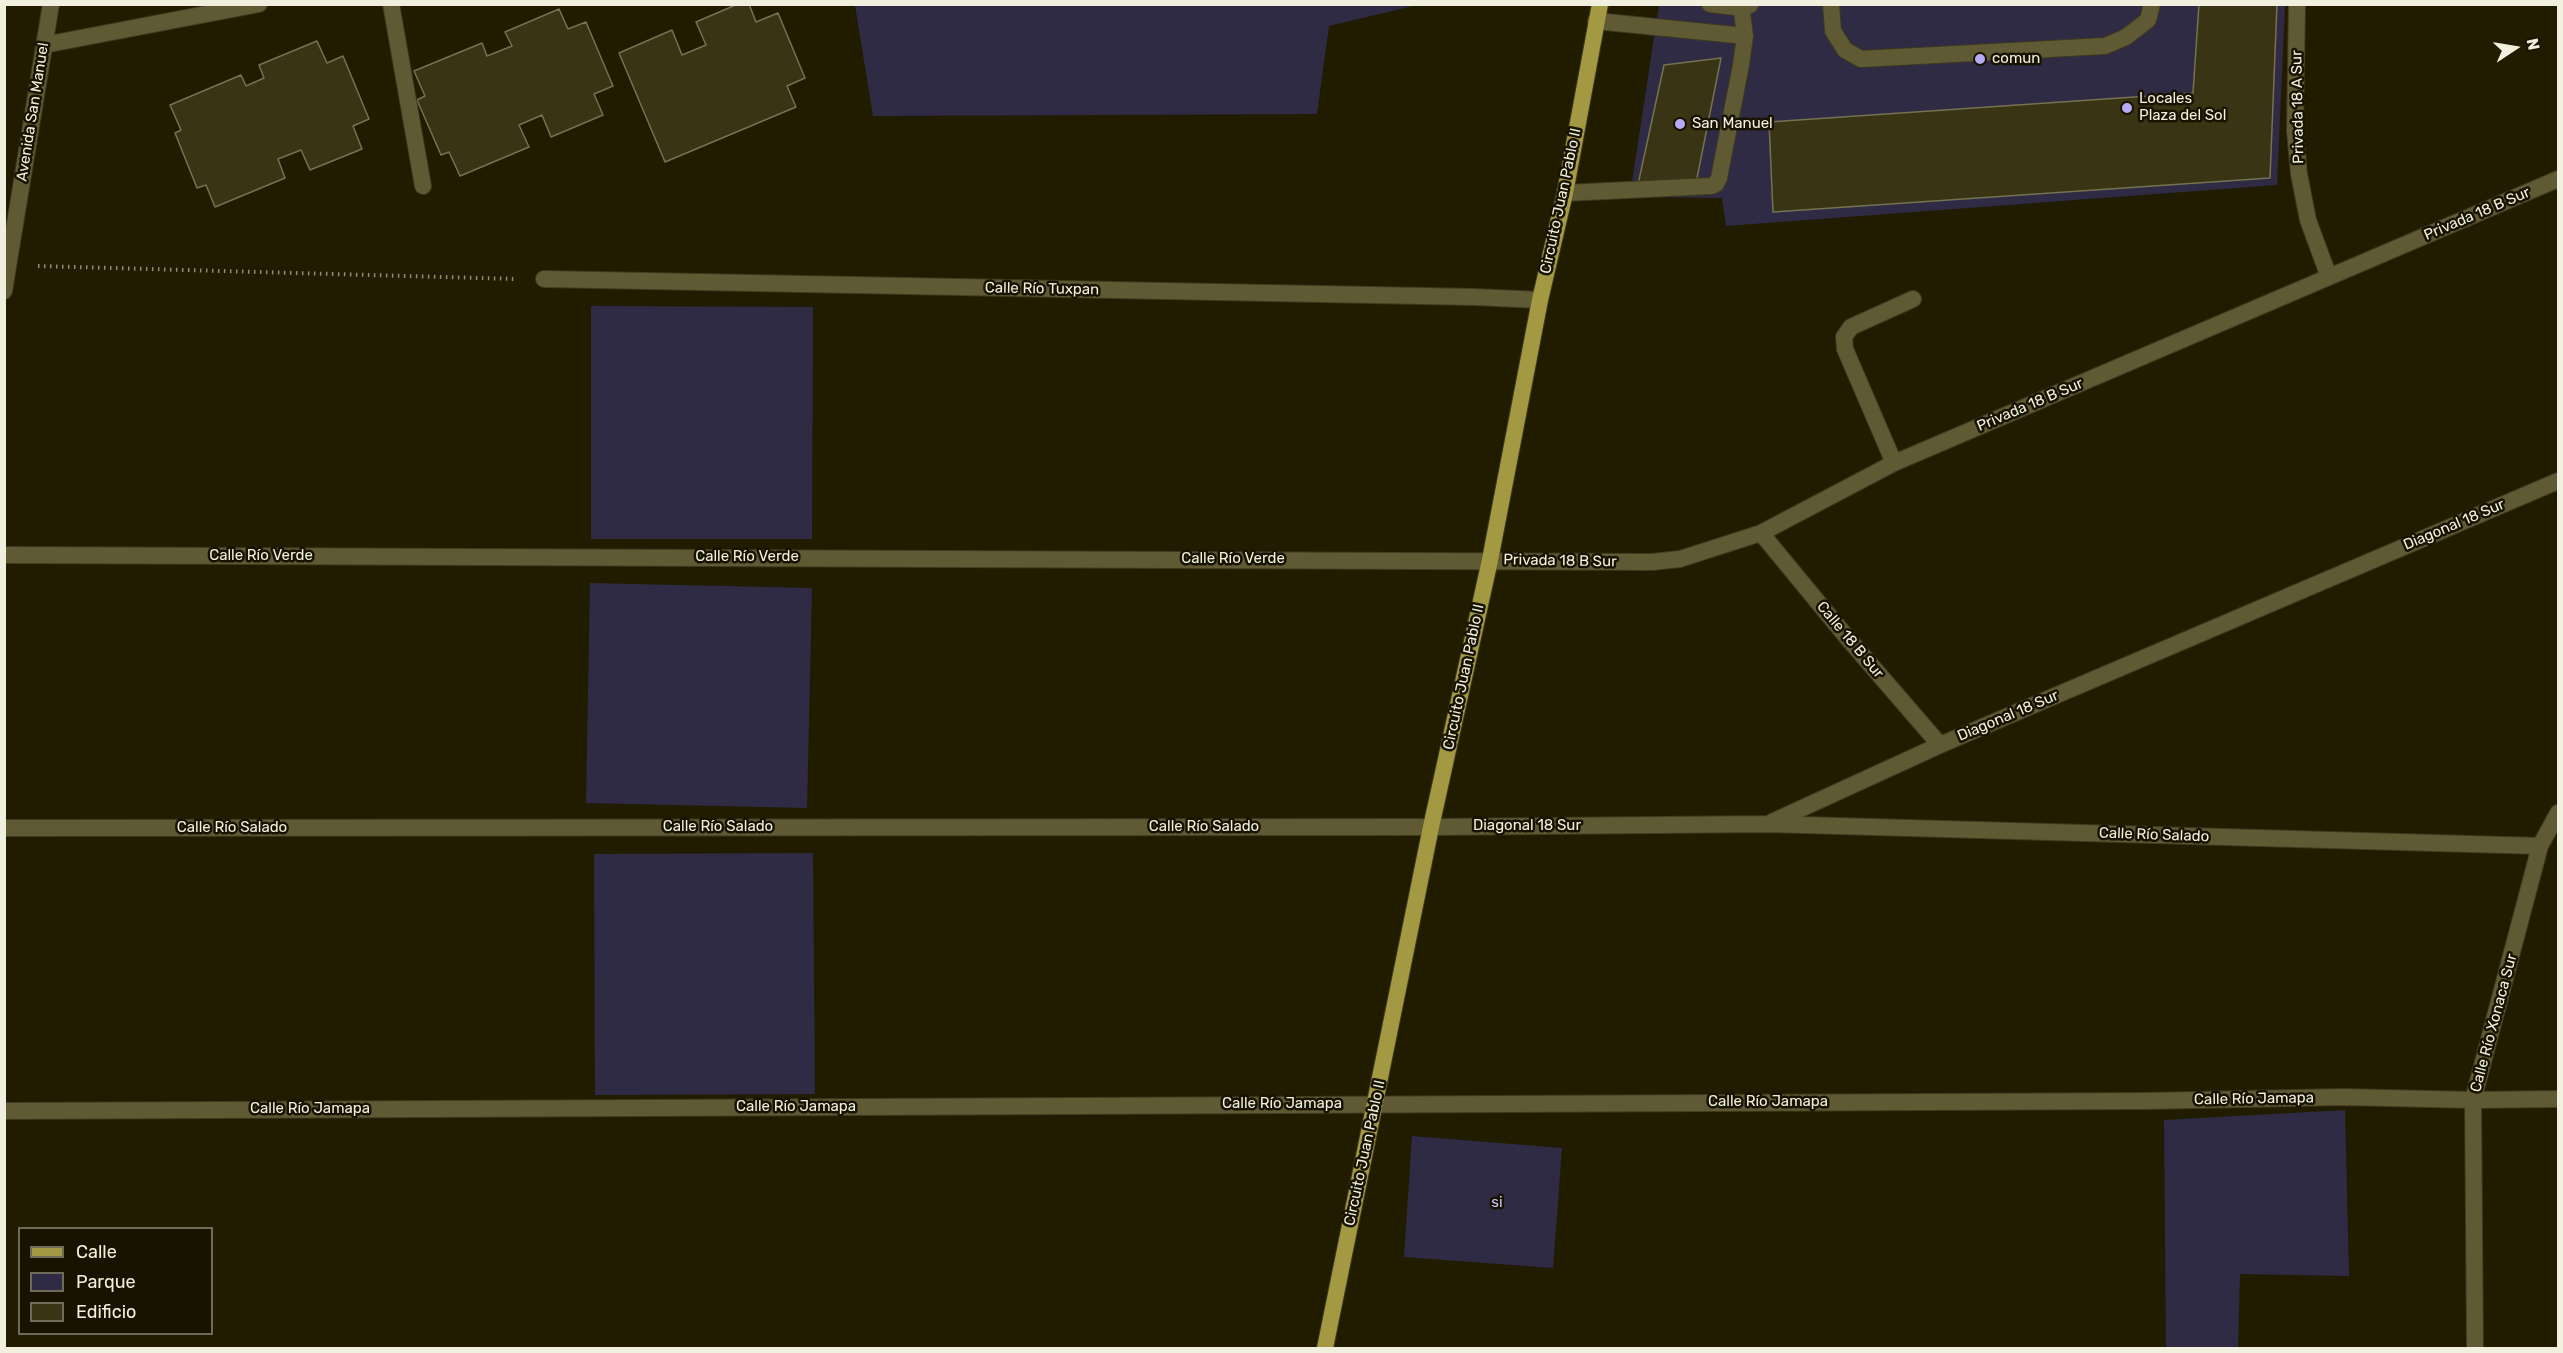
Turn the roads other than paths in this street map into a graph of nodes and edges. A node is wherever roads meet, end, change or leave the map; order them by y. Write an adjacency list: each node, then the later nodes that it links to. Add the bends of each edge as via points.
1 (51, 4): 12 (street, Avenida San Manuel)
2 (259, 4): 12 (street)
3 (391, 4): 14 (street)
4 (1600, 4): 10 (main road, Circuito Juan Pablo II)
5 (1710, 4): 9 (street)
6 (1831, 4): 7 (street, via 1833,31 1845,50 1861,58 2105,46 2126,37 2148,20)
7 (2152, 4)
8 (2297, 4): 17 (street, Privada 18 A Sur, via 2295,131 2299,174 2308,220)
9 (1745, 6): 11 (street)
10 (1596, 21): 11 (street); 15 (main road, Circuito Juan Pablo II)
11 (1745, 36): 15 (street, via 1716,184)
12 (44, 45): 16 (street, Avenida San Manuel)
13 (2559, 179): 17 (street, Privada 18 B Sur)
14 (423, 186)
15 (1564, 194): 21 (main road, Circuito Juan Pablo II)
16 (6, 265): 19 (street, Avenida San Manuel)
17 (2329, 278): 22 (street, Privada 18 B Sur)
18 (544, 279): 21 (street, Calle Río Tuxpan)
19 (4, 291)
20 (1913, 299): 22 (street, via 1851,327 1844,337 1845,349)
21 (1540, 300): 26 (main road, Circuito Juan Pablo II)
22 (1894, 463): 24 (street, Privada 18 B Sur)
23 (2559, 480): 27 (street, Diagonal 18 Sur)
24 (1761, 533): 26 (street, Privada 18 B Sur, via 1709,551 1652,562); 27 (street, Calle 18 B Sur)
25 (4, 555): 26 (street, Calle Río Verde)
26 (1490, 560): 30 (main road, Circuito Juan Pablo II)
27 (1940, 745): 29 (street, Diagonal 18 Sur)
28 (2559, 813): 32 (street, Calle Río Xonaca Sur)
29 (1768, 824): 30 (street, Diagonal 18 Sur); 32 (street, Calle Río Salado)
30 (1431, 827): 31 (street, Calle Río Salado); 35 (main road, Circuito Juan Pablo II)
31 (4, 828)
32 (2540, 846): 34 (street, Calle Río Xonaca Sur)
33 (2559, 1099): 34 (street, Calle Río Jamapa)
34 (2474, 1100): 35 (street, Calle Río Jamapa, via 2343,1097); 38 (street, Calle Río Xonaca Sur)
35 (1375, 1104): 36 (street, Calle Río Jamapa); 37 (main road, Circuito Juan Pablo II)
36 (4, 1111)
37 (1325, 1348)
38 (2475, 1348)

